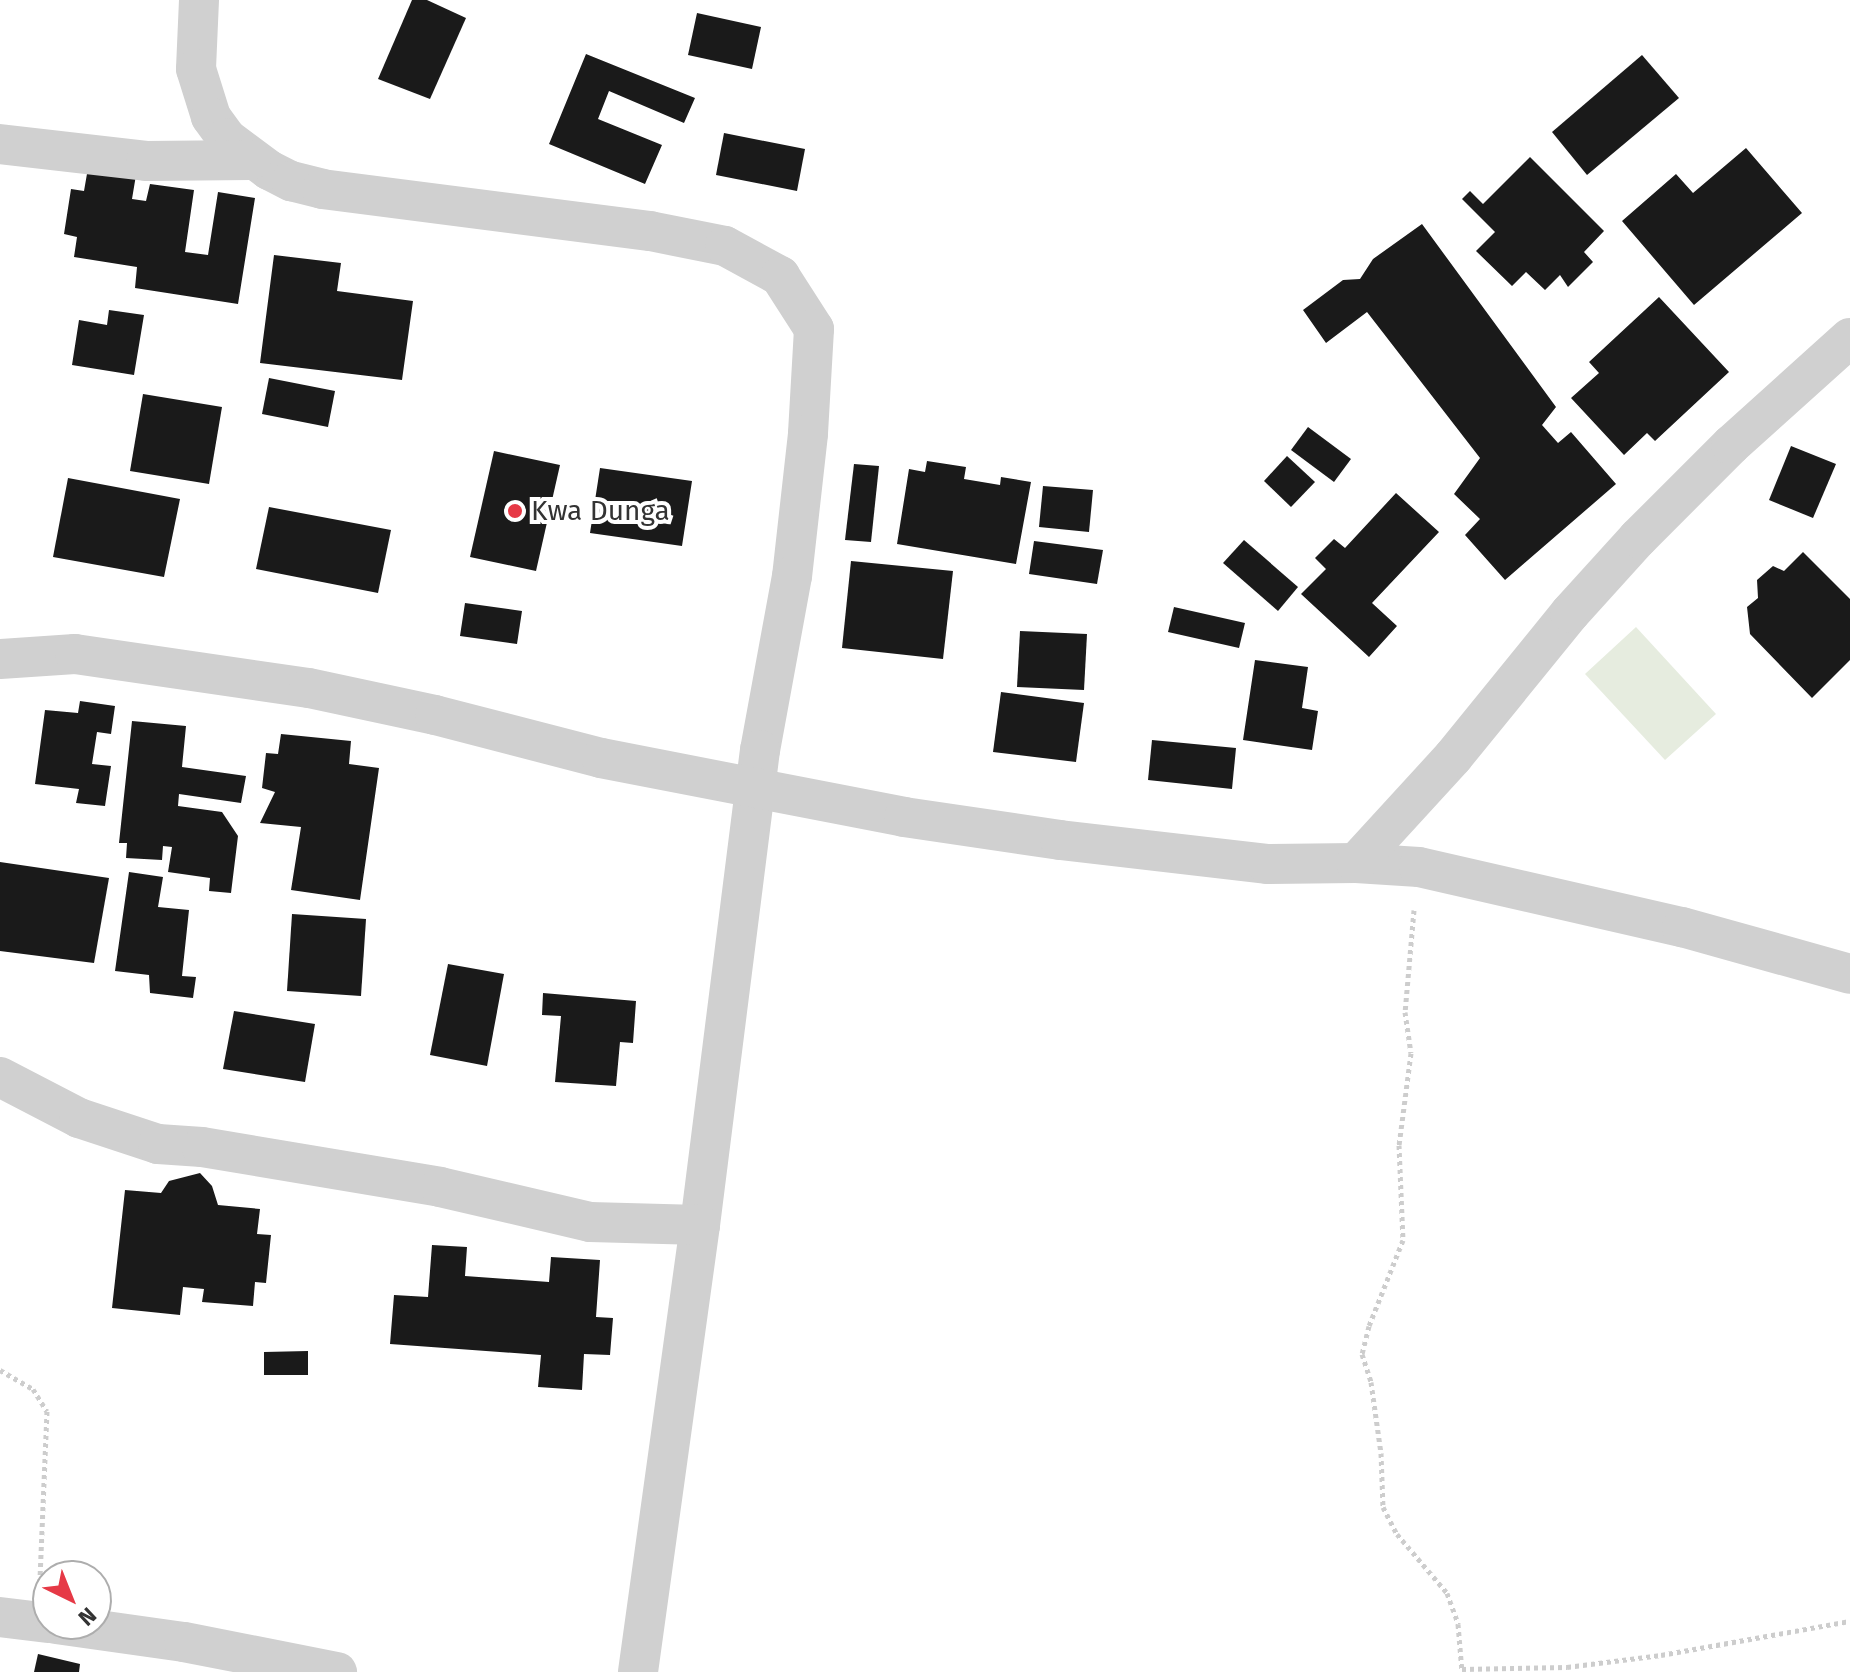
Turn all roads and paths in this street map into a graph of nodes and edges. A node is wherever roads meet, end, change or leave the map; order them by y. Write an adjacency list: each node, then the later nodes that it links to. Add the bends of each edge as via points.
1 (199, 0): 3 (street, via 196,69 211,117)
2 (0, 144): 3 (street, via 146,161)
3 (251, 160): 6 (street, via 291,181 322,189 650,231 725,246 780,276 814,329 792,576)
4 (1850, 338): 7 (street, via 1638,538)
5 (0, 659): 6 (street, via 75,654 309,688 601,758)
6 (755, 788): 7 (street, via 1060,840 1267,864); 11 (street)
7 (1356, 863): 8 (street)
8 (1419, 867): 9 (street, via 1682,927); 18 (path, via 1405,1012 1411,1053 1399,1145 1403,1240 1362,1354 1381,1453 1383,1507 1397,1534 1447,1593 1458,1624)
9 (1850, 974)
10 (0, 1077): 11 (street, via 79,1118 158,1144 440,1187 590,1222)
11 (700, 1225): 20 (street)
12 (0, 1370): 13 (path, via 33,1389 47,1411)
13 (42, 1560)
14 (32, 1614): 15 (street)
15 (0, 1617)
16 (1850, 1621): 18 (path, via 1661,1655 1567,1667)
17 (112, 1627): 19 (street)
18 (1462, 1671)
19 (337, 1672)
20 (638, 1672)

